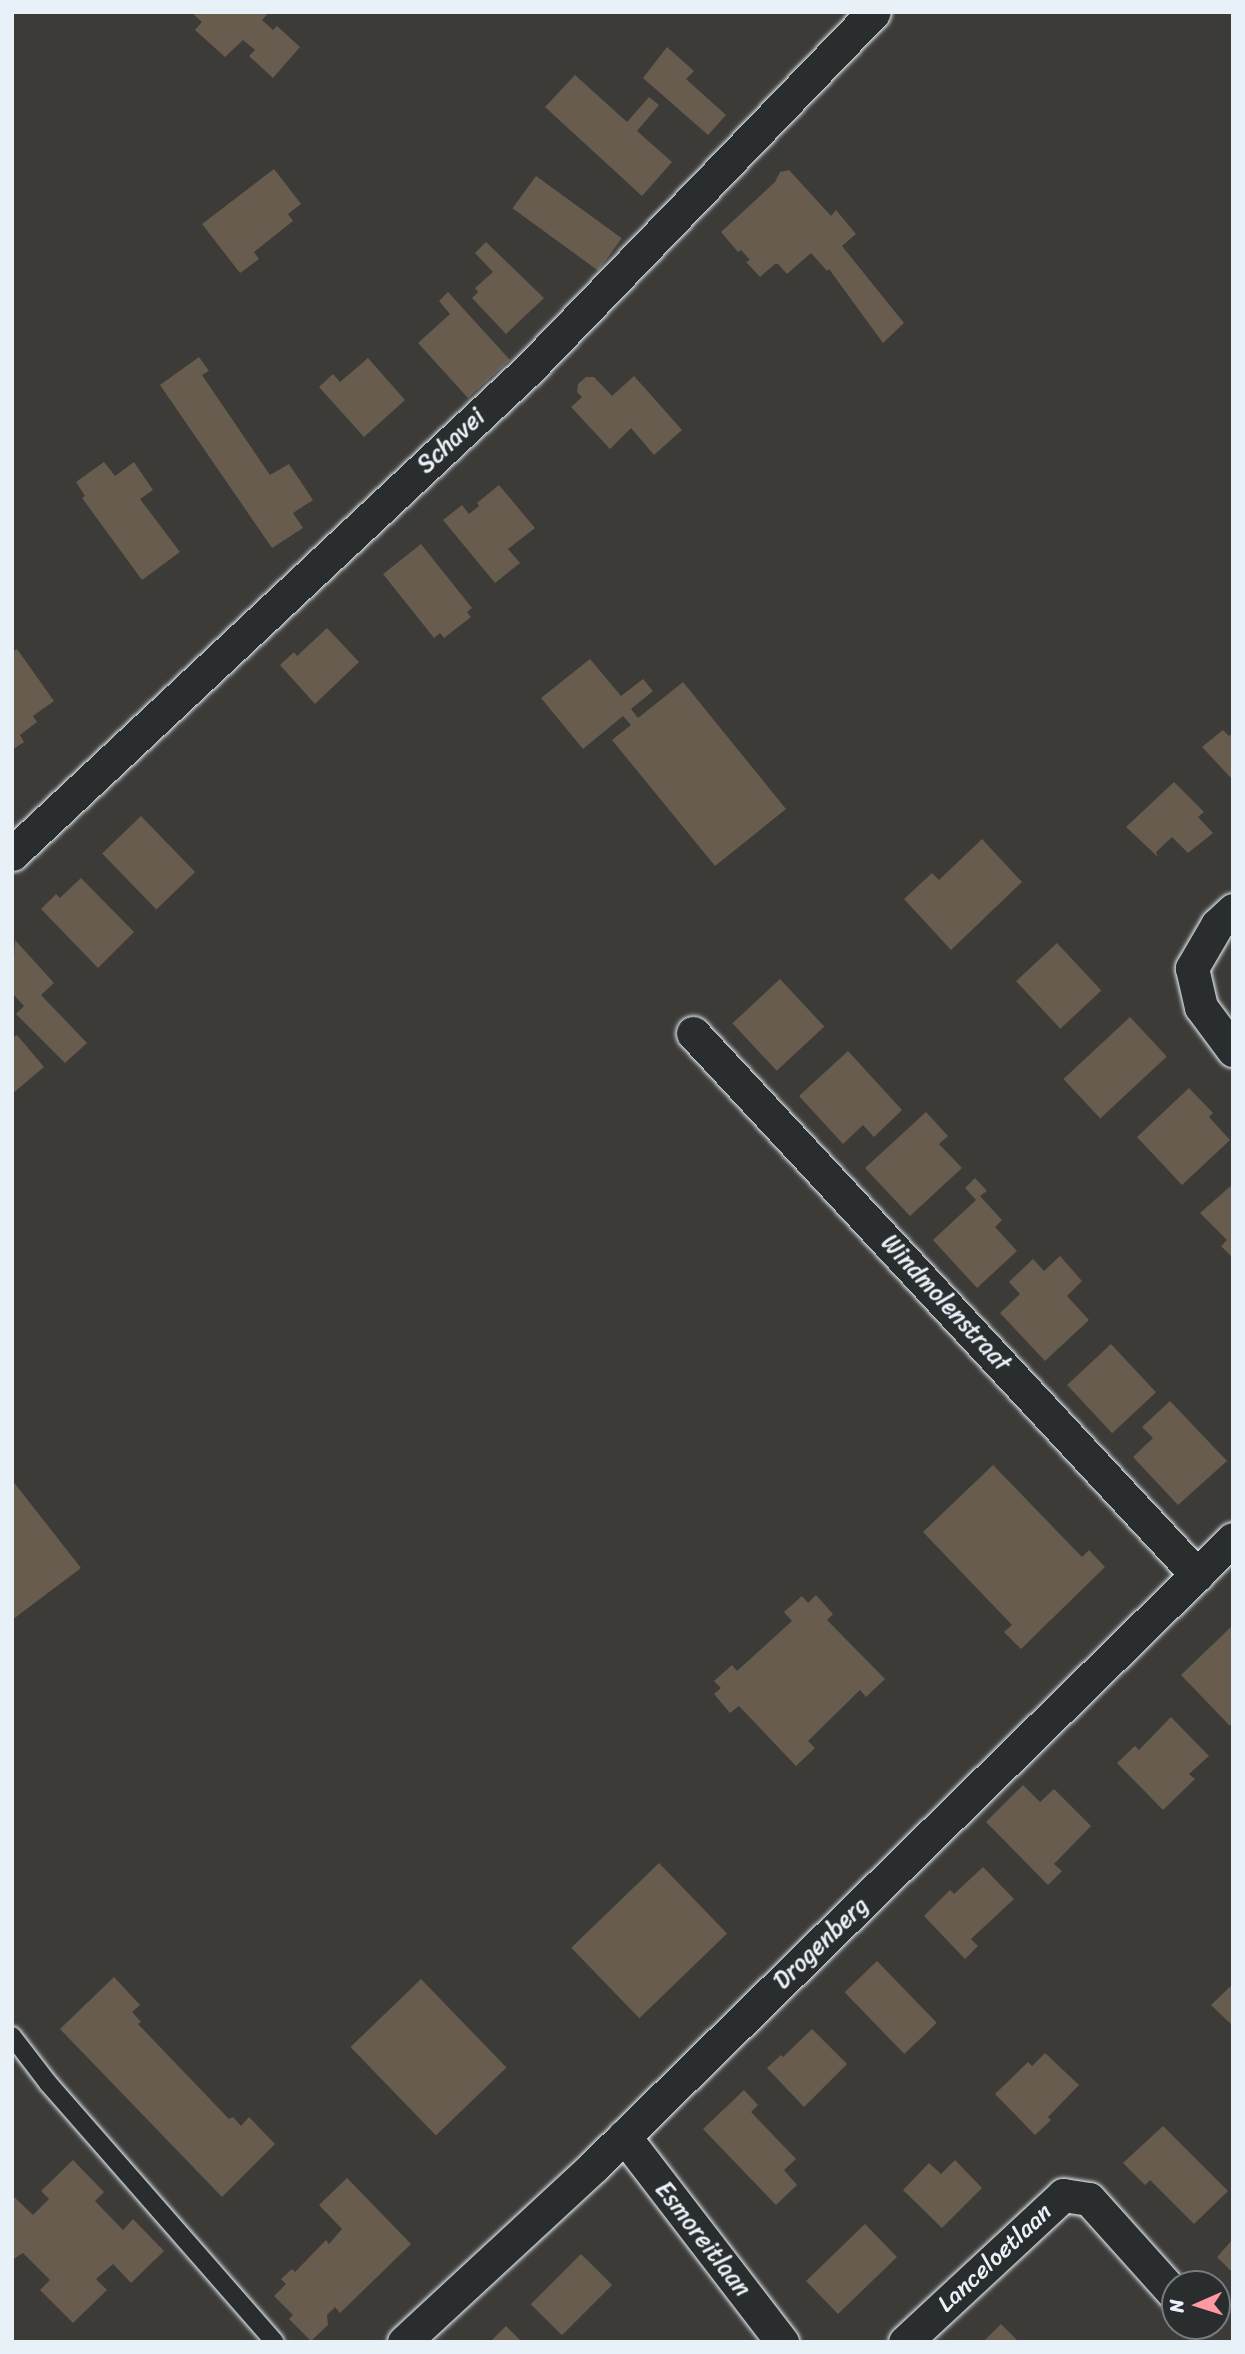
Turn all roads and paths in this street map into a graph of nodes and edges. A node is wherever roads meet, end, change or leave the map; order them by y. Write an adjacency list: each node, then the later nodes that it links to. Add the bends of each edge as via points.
1 (874, 12): 2 (street, Schavei, via 529,369)
2 (12, 854)
3 (1233, 910): 5 (street, via 1217,925 1192,968 1201,1007)
4 (693, 1034): 7 (street, Windmolenstraat)
5 (1233, 1049)
6 (1233, 1539): 7 (street, Drogenberg)
7 (1197, 1574): 9 (street, Drogenberg)
8 (12, 2036): 11 (lane)
9 (624, 2136): 12 (street, Drogenberg); 13 (street, Esmoreitlaan)
10 (1161, 2279): 14 (street, Lanceloetlaan, via 1089,2199 1063,2195)
11 (275, 2342)
12 (404, 2342)
13 (782, 2342)
14 (905, 2342)

